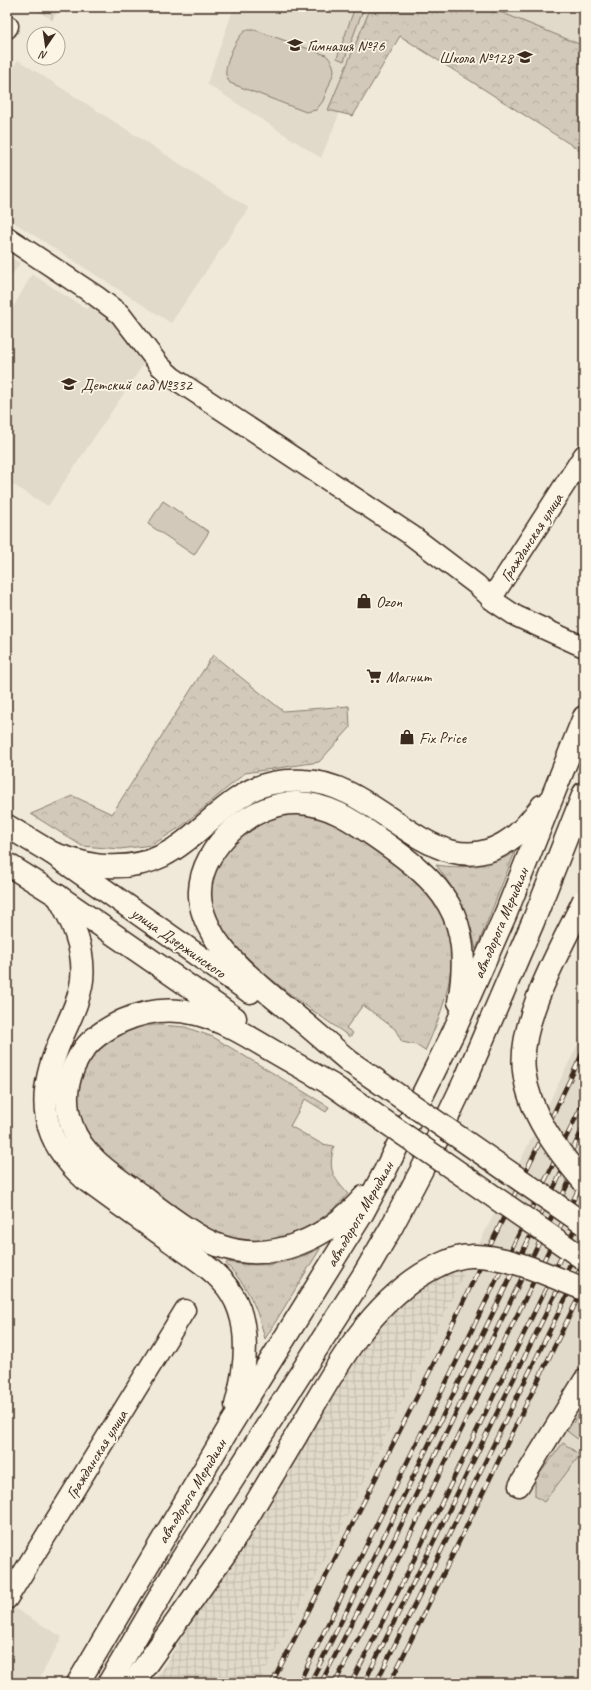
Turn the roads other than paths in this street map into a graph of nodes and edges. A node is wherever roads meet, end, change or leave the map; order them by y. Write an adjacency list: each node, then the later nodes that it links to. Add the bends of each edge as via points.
1 (7, 237): 3 (street, via 120,314 160,366 172,377 411,535 477,585)
2 (584, 455): 3 (street, Гражданская улица)
3 (491, 599): 4 (street, via 516,616)
4 (584, 647)
5 (584, 716): 6 (main road, автодорога Меридиан)
6 (554, 791): 9 (main road, via 517,834 500,846 477,854 460,855 436,847 340,788 323,783 295,781 273,783 244,794 180,846 148,861 127,866 102,866); 13 (main road, автодорога Меридиан, via 506,913)
7 (584, 793): 27 (main road, автодорога Меридиан, via 533,922 467,1076 391,1228 359,1283 180,1562)
8 (7, 826): 9 (main road, улица Дзержинского)
9 (52, 854): 14 (main road, улица Дзержинского)
10 (7, 864): 11 (main road, улица Дзержинского)
11 (58, 896): 15 (main road, улица Дзержинского); 23 (main road, via 74,926 80,947 82,975 79,994 48,1075 45,1105 48,1128 54,1143 86,1180 209,1269 228,1288 239,1310 245,1340 242,1384)
12 (584, 900): 17 (main road, bridge, via 542,988 525,1038 523,1060 527,1088 539,1119 557,1148)
13 (454, 1032): 14 (main road, via 463,978 463,949 452,909 432,880 400,853 330,809 296,803 262,809 247,818 222,841 205,868 200,890 200,905 206,921 225,952 244,972); 16 (main road, автодорога Меридиан)
14 (350, 1062): 18 (main road, bridge)
15 (332, 1085): 16 (main road, via 226,1023 199,1014 170,1011 128,1018 91,1041 71,1073 66,1103 76,1136 105,1168 204,1238 234,1250 269,1252 286,1248 318,1234 333,1226); 19 (main road, bridge)
16 (384, 1173): 23 (main road, автодорога Меридиан, via 362,1214)
17 (584, 1182)
18 (584, 1224)
19 (584, 1259)
20 (584, 1289): 28 (main road, bridge, via 516,1263 472,1256 440,1264 402,1288 373,1315 344,1355 229,1548)
21 (185, 1310): 25 (street, Гражданская улица)
22 (584, 1380): 24 (street)
23 (230, 1426): 26 (main road, автодорога Меридиан)
24 (519, 1486)
25 (7, 1599)
26 (78, 1683)
27 (109, 1683)
28 (133, 1683)

